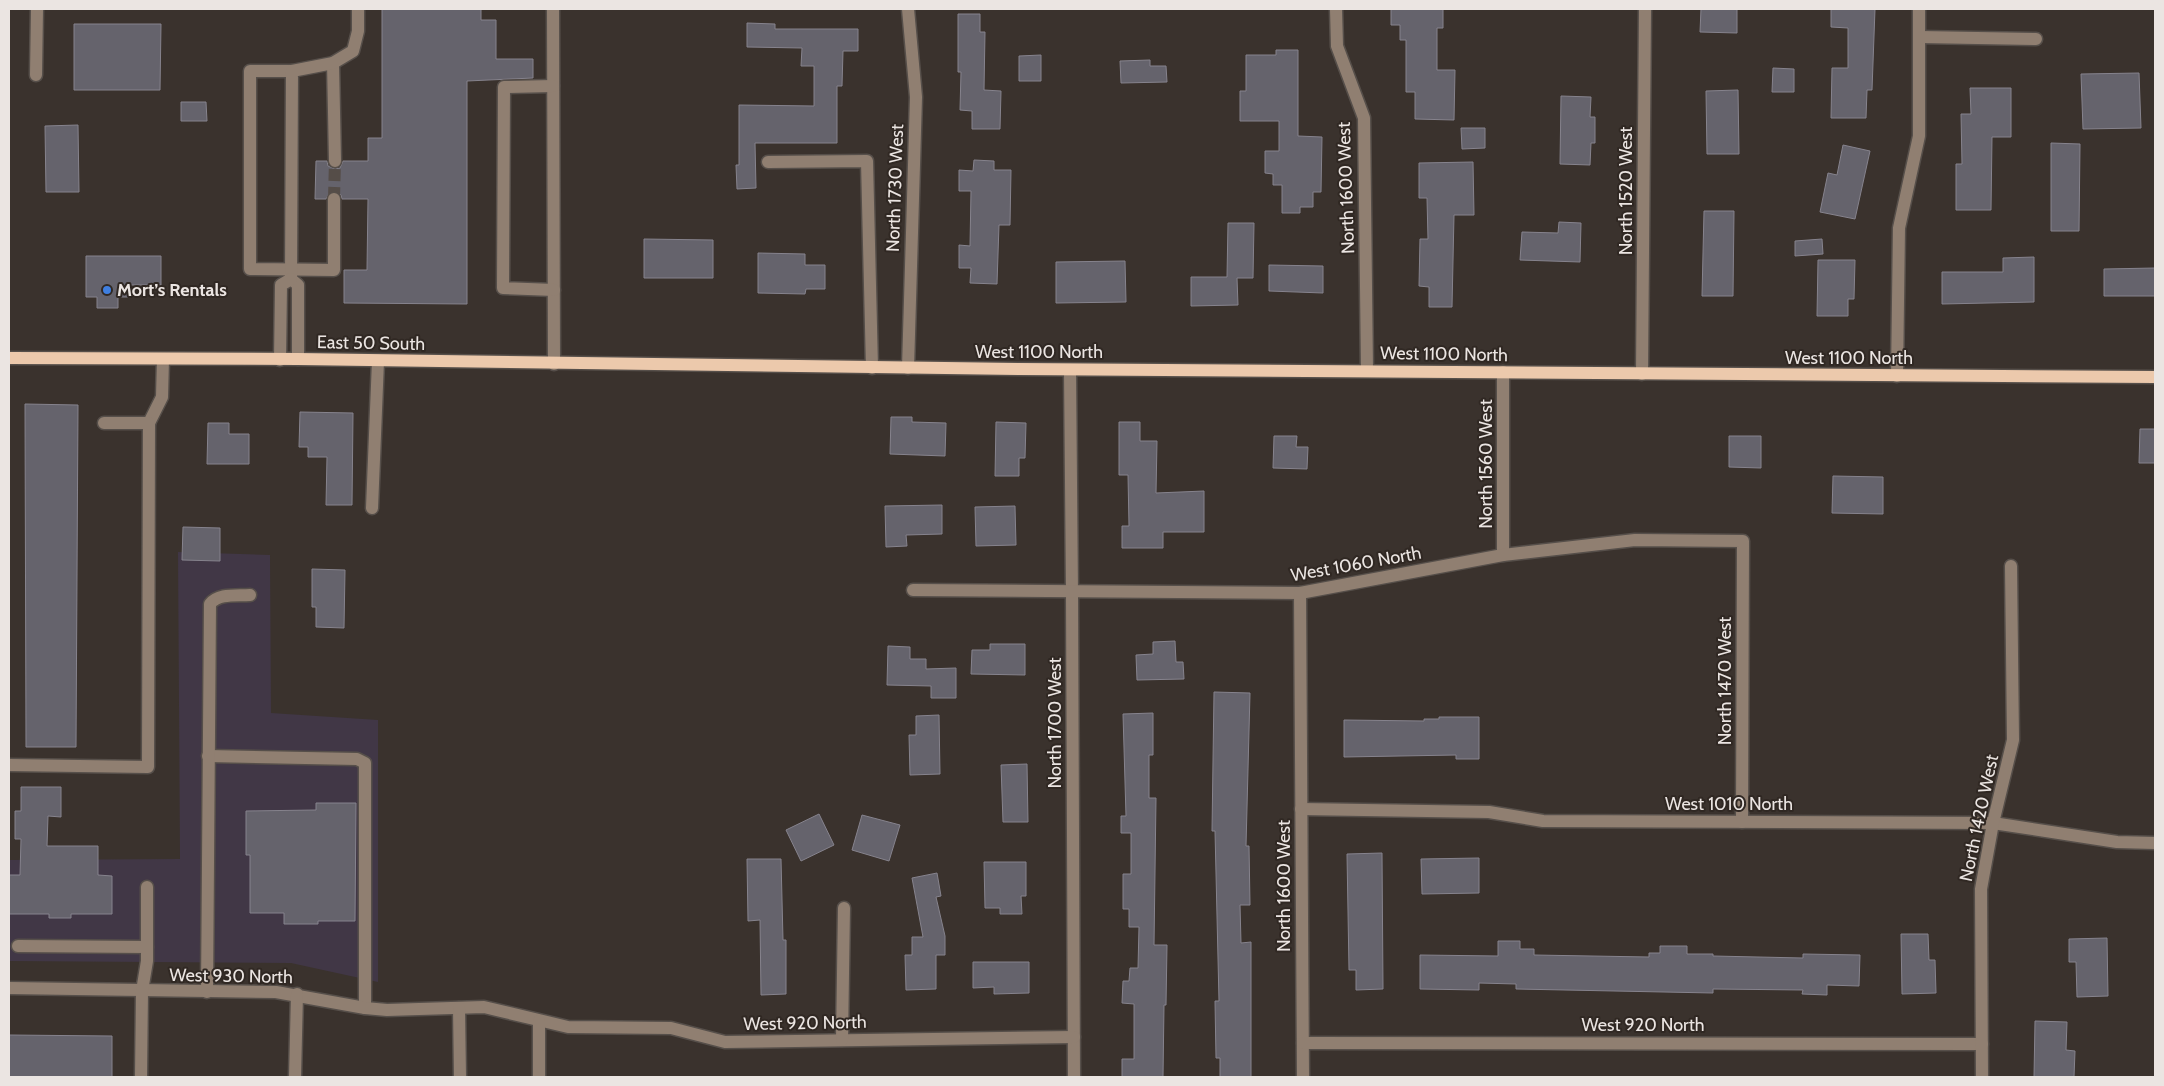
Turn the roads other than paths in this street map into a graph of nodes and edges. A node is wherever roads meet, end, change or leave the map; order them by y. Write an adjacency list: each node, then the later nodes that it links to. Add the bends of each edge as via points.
1 (37, 9): 12 (street)
2 (358, 9): 10 (street, via 358,31 353,51)
3 (553, 9): 13 (street)
4 (908, 9): 27 (street, North 1730 West, via 916,97)
5 (1336, 9): 29 (street, North 1600 West, via 1338,46 1364,118)
6 (1644, 9): 31 (street, North 1520 West)
7 (1919, 9): 8 (street)
8 (1920, 37): 9 (street); 32 (street, via 1919,136 1899,228)
9 (2036, 39)
10 (333, 63): 11 (street); 14 (street)
11 (292, 71): 17 (street); 17 (street, via 250,71 250,269)
12 (36, 75)
13 (553, 86): 18 (street); 18 (street, via 504,87 503,288)
14 (335, 161)
15 (768, 162): 26 (street, via 867,162)
16 (334, 199): 17 (street, via 334,270)
17 (291, 274): 21 (street, via 298,285); 22 (street, via 281,285)
18 (554, 290): 24 (street)
19 (9, 358): 20 (main road, East 50 South)
20 (163, 359): 22 (main road, East 50 South); 35 (street, via 162,397)
21 (298, 359): 22 (main road, East 50 South); 23 (main road, East 50 South)
22 (280, 360)
23 (378, 361): 24 (main road, East 50 South); 36 (street)
24 (554, 364): 25 (main road, East 50 South)
25 (733, 366): 26 (main road, West 1100 North)
26 (872, 368): 27 (main road, West 1100 North)
27 (908, 368): 28 (main road, West 1100 North)
28 (1070, 370): 29 (main road, West 1100 North); 41 (street, North 1700 West)
29 (1367, 370): 30 (main road, West 1100 North)
30 (1503, 372): 31 (main road, West 1100 North); 38 (street, North 1560 West)
31 (1642, 374): 32 (main road, West 1100 North)
32 (1897, 376): 33 (main road, West 1100 North)
33 (2155, 377)
34 (104, 423): 35 (street)
35 (149, 423): 45 (street, via 148,767)
36 (372, 508)
37 (1743, 541): 38 (street, West 1060 North, via 1636,540); 47 (street, North 1470 West)
38 (1503, 555): 42 (street, West 1060 North)
39 (2011, 566): 48 (street, North 1420 West, via 2013,740)
40 (913, 590): 41 (street, West 1060 North)
41 (1072, 593): 42 (street, West 1060 North); 61 (street, North 1700 West)
42 (1300, 593): 46 (street, North 1600 West)
43 (250, 595): 44 (street, via 221,596 210,604)
44 (208, 756): 56 (street); 58 (street, via 357,759 365,763)
45 (9, 765)
46 (1302, 809): 47 (street, West 1010 North, via 1489,812 1543,820); 63 (street, North 1600 West)
47 (1742, 822): 48 (street, West 1010 North)
48 (1993, 824): 49 (street, West 1010 North, via 2117,842); 64 (street, North 1420 West, via 1981,889)
49 (2155, 842)
50 (147, 887): 53 (street)
51 (844, 908): 62 (street)
52 (18, 946): 53 (street)
53 (146, 947): 55 (street)
54 (9, 988): 55 (street, West 930 North)
55 (142, 991): 56 (street, West 930 North); 65 (street)
56 (207, 992): 57 (street, West 930 North)
57 (297, 994): 58 (street, West 930 North); 66 (street)
58 (365, 1008): 59 (street, West 930 North)
59 (459, 1008): 60 (street, West 930 North, via 484,1007); 67 (street)
60 (540, 1021): 62 (street, West 920 North, via 568,1027 672,1028 725,1042); 68 (street)
61 (1074, 1037): 62 (street, West 920 North); 69 (street, North 1700 West)
62 (842, 1040)
63 (1303, 1043): 64 (street, West 920 North); 70 (street, North 1600 West)
64 (1982, 1044): 71 (street, North 1420 West)
65 (141, 1077)
66 (295, 1077)
67 (460, 1077)
68 (539, 1077)
69 (1074, 1077)
70 (1303, 1077)
71 (1982, 1077)

